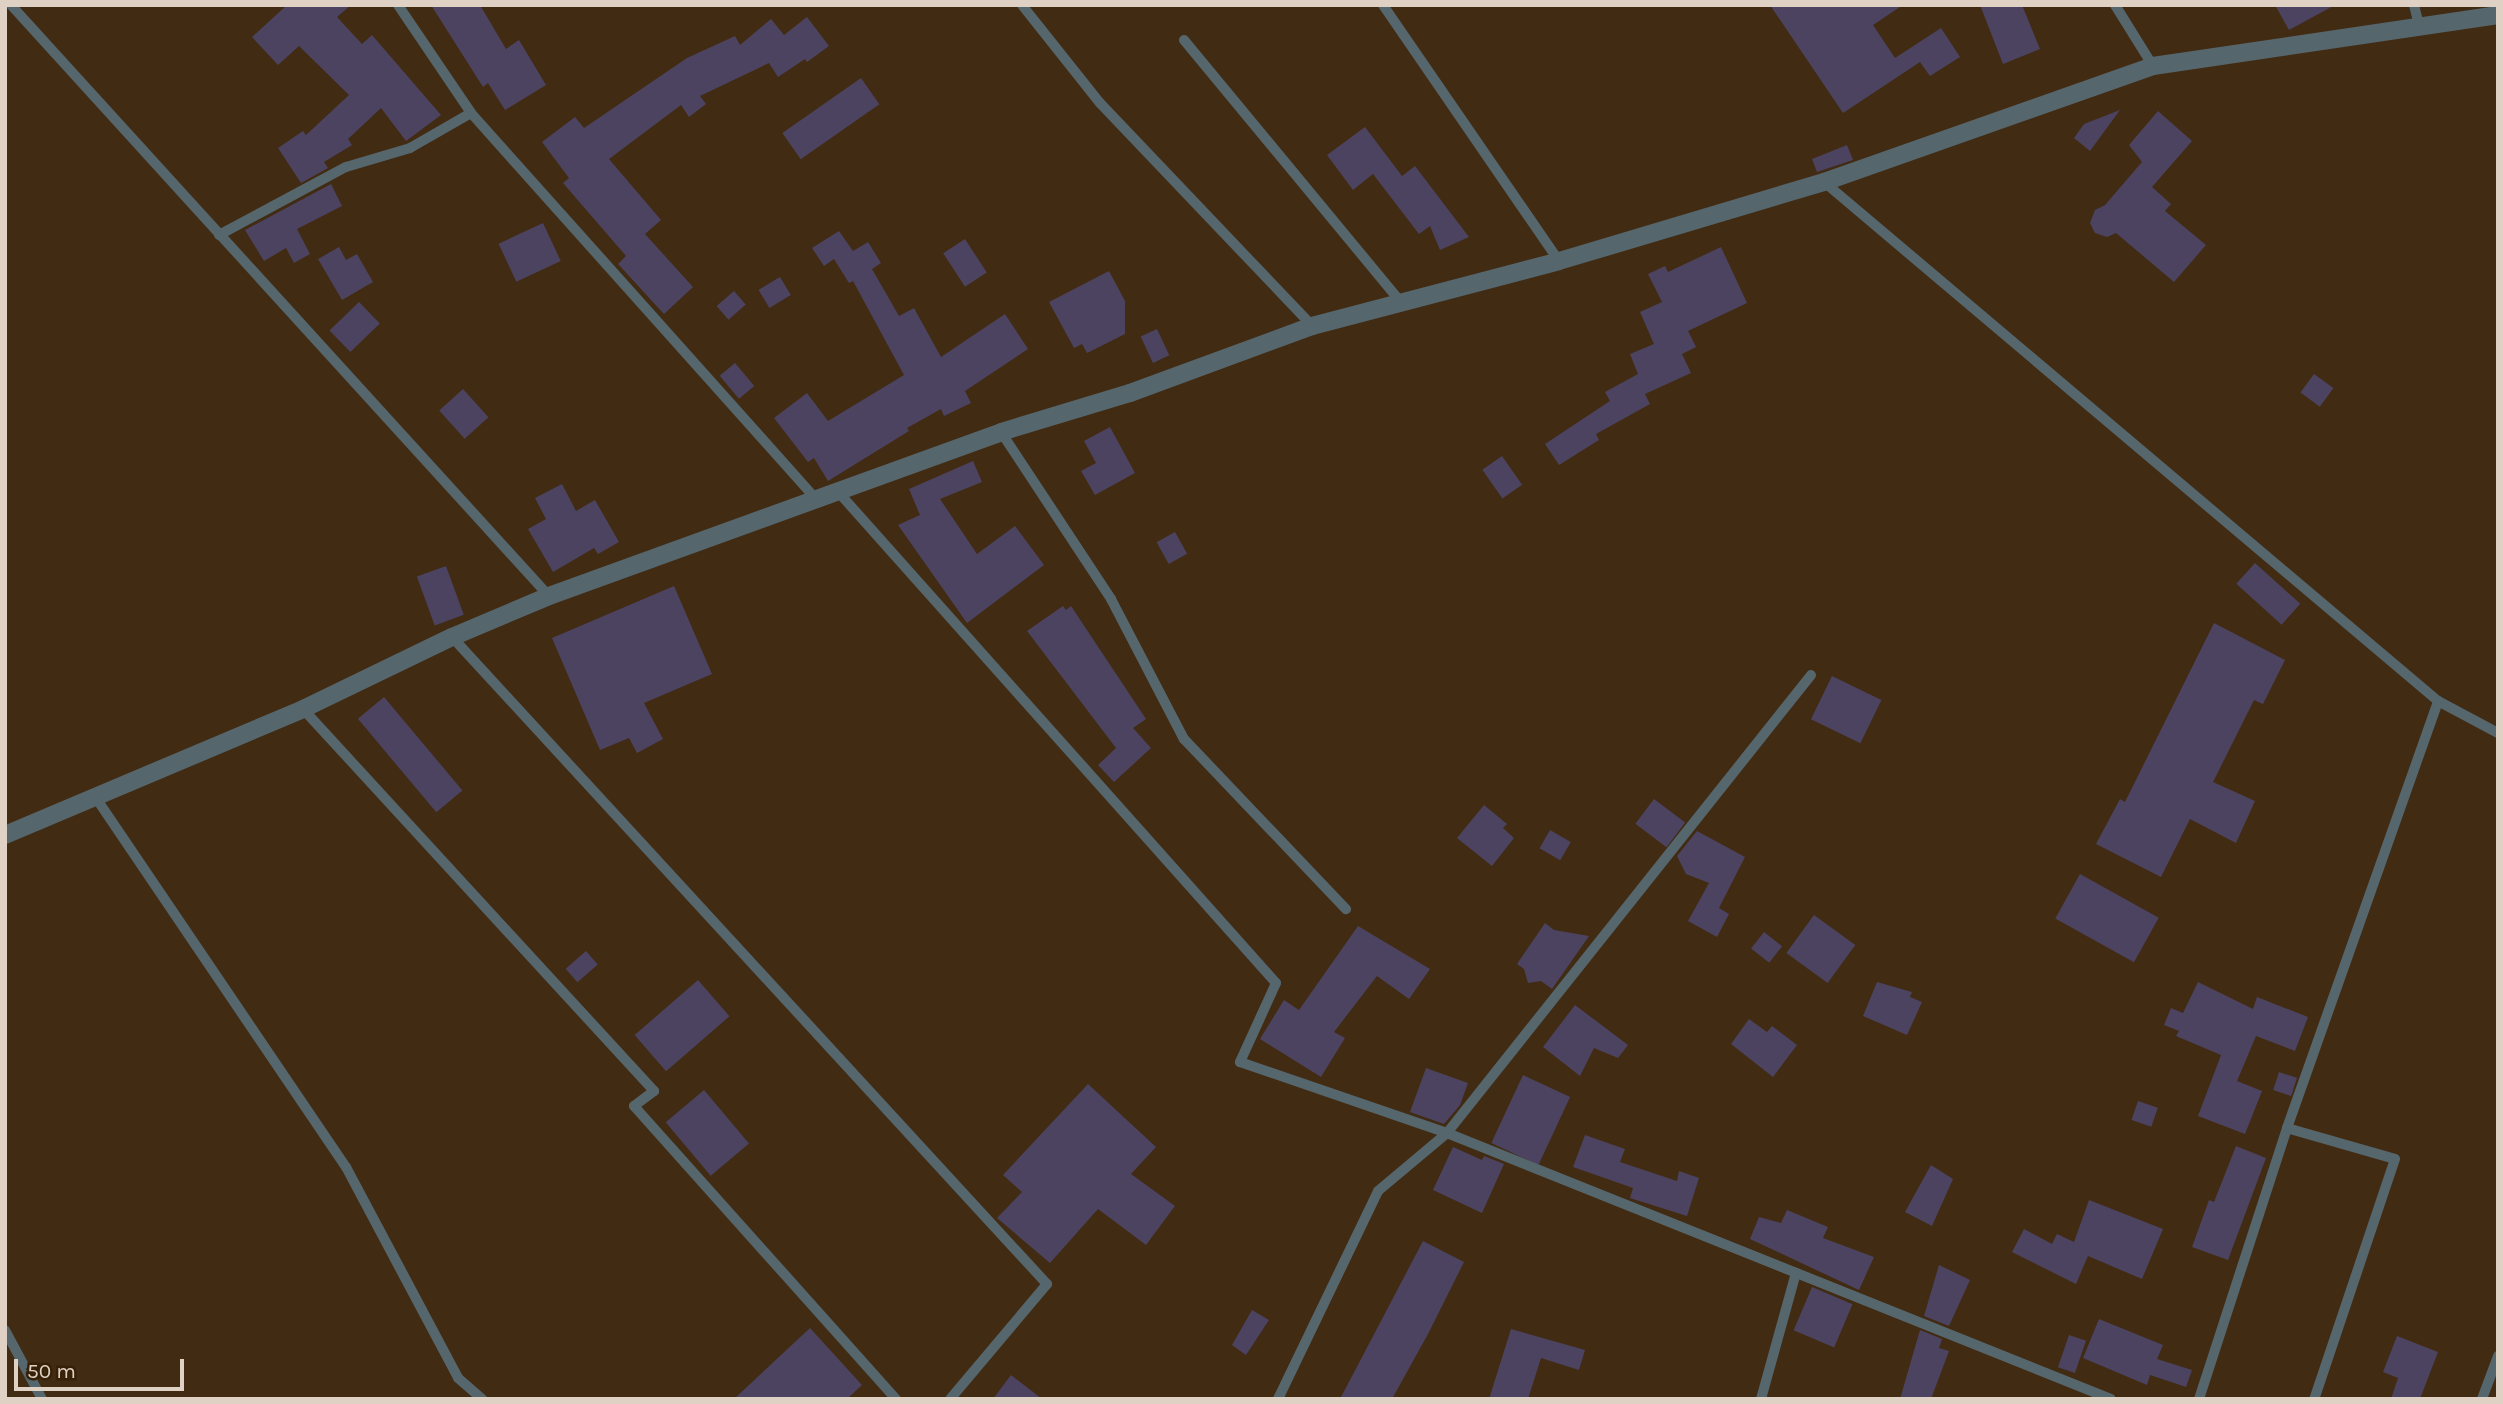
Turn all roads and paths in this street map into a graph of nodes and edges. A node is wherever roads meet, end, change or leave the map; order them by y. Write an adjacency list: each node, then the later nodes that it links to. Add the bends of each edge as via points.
1 (10, 5): 13 (lane)
2 (398, 5): 11 (lane)
3 (1022, 5): 16 (lane, via 1100,103)
4 (1382, 5): 14 (lane)
5 (2115, 5): 10 (lane)
6 (2414, 5): 8 (lane)
7 (2498, 15): 8 (street)
8 (2420, 30): 10 (street)
9 (1184, 40): 15 (lane)
10 (2153, 66): 12 (street)
11 (471, 113): 13 (lane, via 410,148 346,167); 19 (lane)
12 (1824, 183): 14 (street); 23 (lane)
13 (219, 234): 20 (lane)
14 (1559, 261): 15 (street)
15 (1401, 302): 16 (street)
16 (1312, 326): 17 (street, via 1130,393)
17 (1001, 432): 18 (street); 28 (lane, via 1111,599 1184,739)
18 (840, 494): 19 (street); 30 (lane, via 1276,983 1240,1062)
19 (816, 499): 20 (street)
20 (550, 596): 21 (street)
21 (452, 636): 24 (street); 37 (lane, via 1046,1284)
22 (1811, 675): 30 (lane)
23 (2438, 701): 25 (lane); 29 (lane)
24 (303, 709): 26 (street); 36 (lane, via 654,1091 634,1106)
25 (2498, 733)
26 (96, 798): 27 (street); 35 (lane, via 346,1167 458,1378)
27 (5, 835)
28 (1346, 909)
29 (2287, 1128): 41 (lane); 42 (lane, via 2395,1158)
30 (1447, 1133): 31 (lane); 38 (lane, via 1378,1191)
31 (1796, 1273): 39 (lane); 40 (lane)
32 (5, 1330): 34 (lane)
33 (2498, 1356): 43 (lane)
34 (42, 1399)
35 (482, 1399)
36 (896, 1399)
37 (950, 1399)
38 (1278, 1399)
39 (1761, 1399)
40 (2111, 1399)
41 (2199, 1399)
42 (2314, 1399)
43 (2482, 1399)

